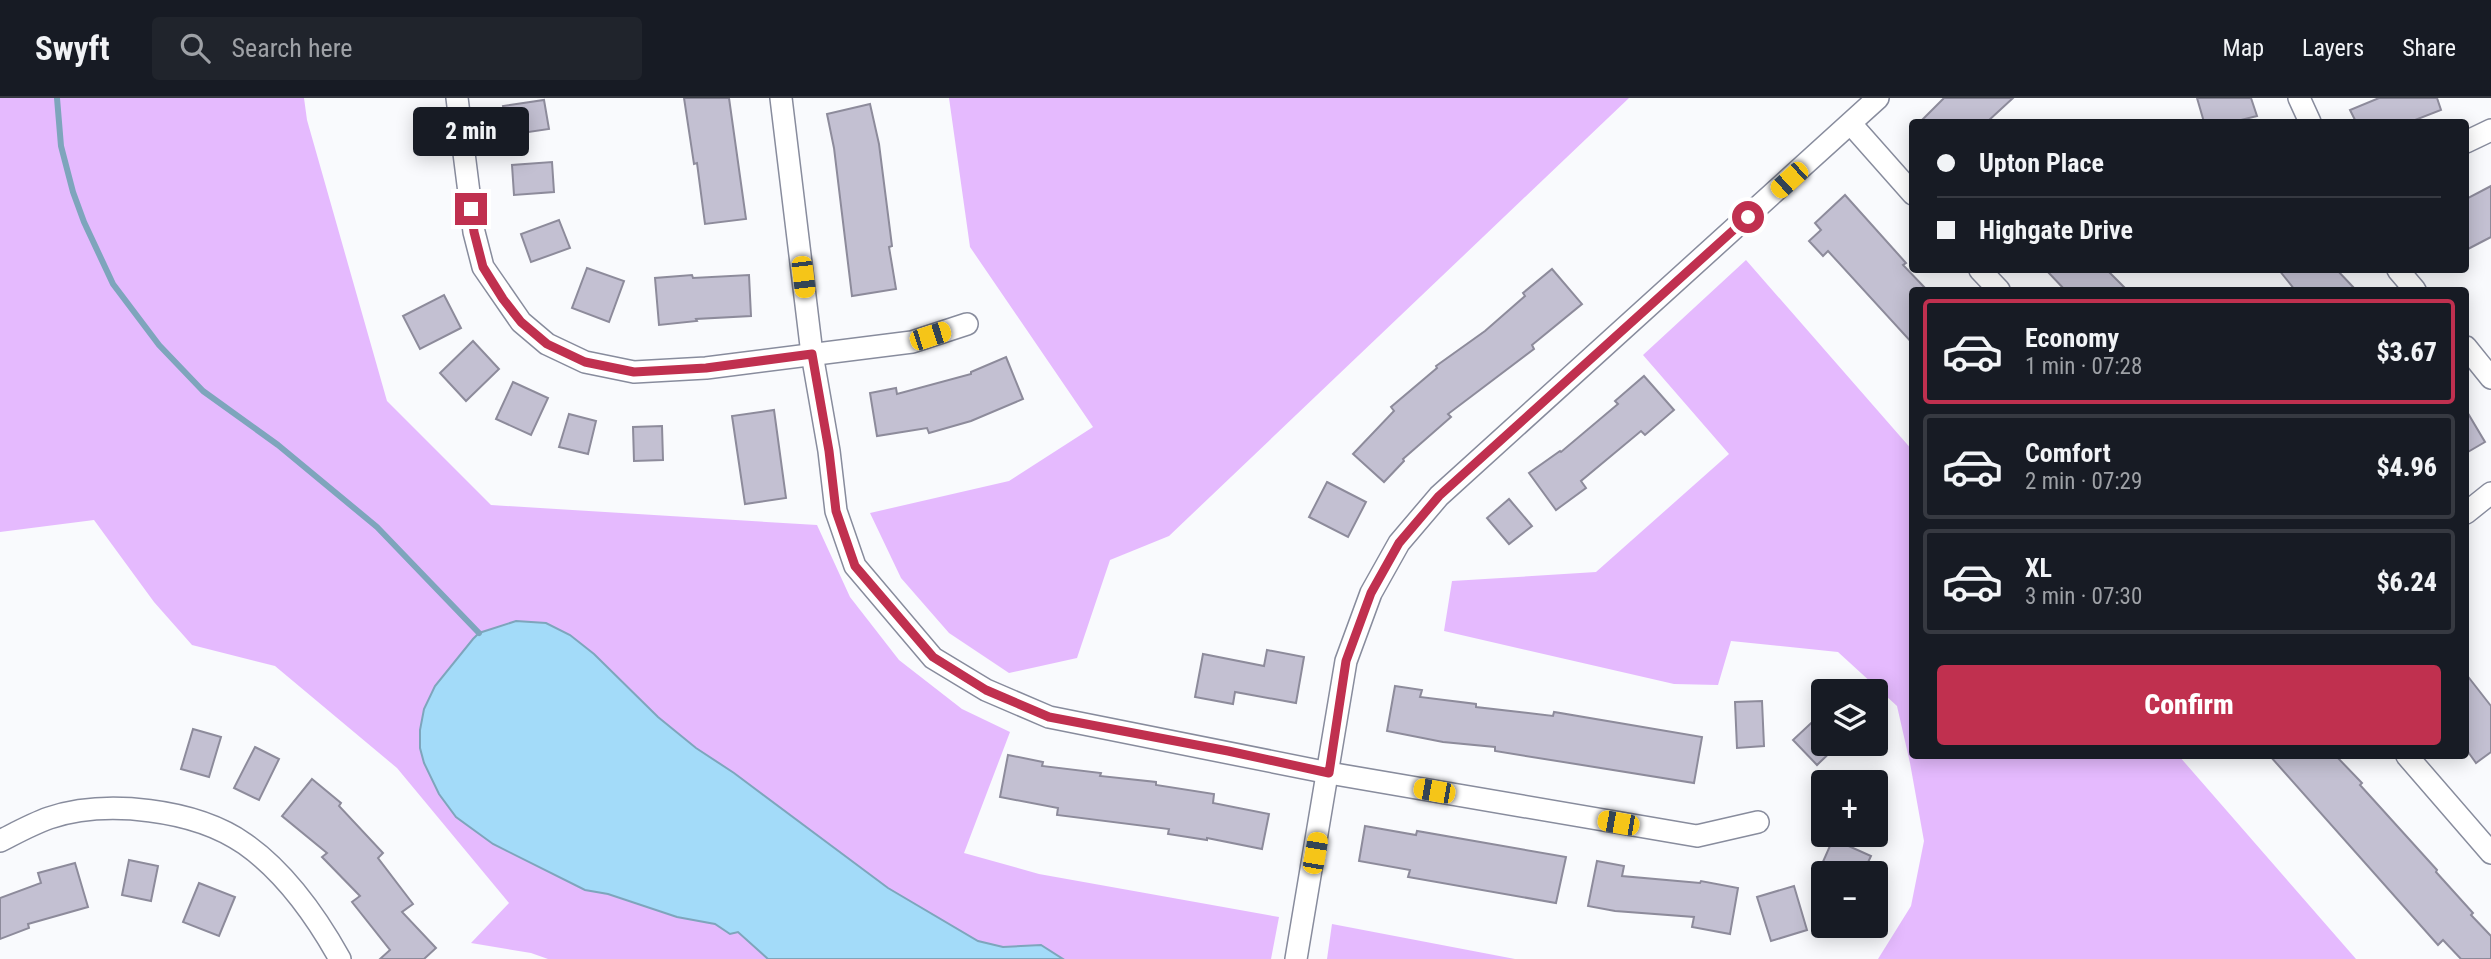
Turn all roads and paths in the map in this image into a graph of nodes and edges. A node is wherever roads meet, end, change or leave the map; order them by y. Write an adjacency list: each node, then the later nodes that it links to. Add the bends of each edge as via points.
1 (457, 98): 16 (street, via 474,232 483,267 521,322 547,344 585,362 634,372)
2 (781, 98): 16 (street)
3 (1878, 98): 6 (street)
4 (2299, 98): 5 (street)
5 (2309, 119)
6 (1851, 124): 9 (street); 21 (street, via 1439,496 1399,543 1371,593 1346,661)
7 (2491, 130): 8 (street)
8 (2469, 141)
9 (1909, 189)
10 (1983, 273): 12 (street)
11 (2401, 273): 13 (street)
12 (1995, 287)
13 (2412, 287)
14 (967, 324): 16 (street, via 912,342)
15 (2469, 351): 17 (street)
16 (812, 354): 21 (street, via 836,511 855,566 933,657 986,690 1049,717)
17 (2491, 378)
18 (2491, 493): 19 (street)
19 (2469, 511)
20 (2410, 759): 24 (street)
21 (1329, 773): 22 (street, via 1697,836); 26 (street)
22 (1759, 822)
23 (0, 841): 25 (street, via 49,818 92,809 130,808 199,822 244,844 282,878 303,900)
24 (2491, 853)
25 (340, 959)
26 (1296, 959)

